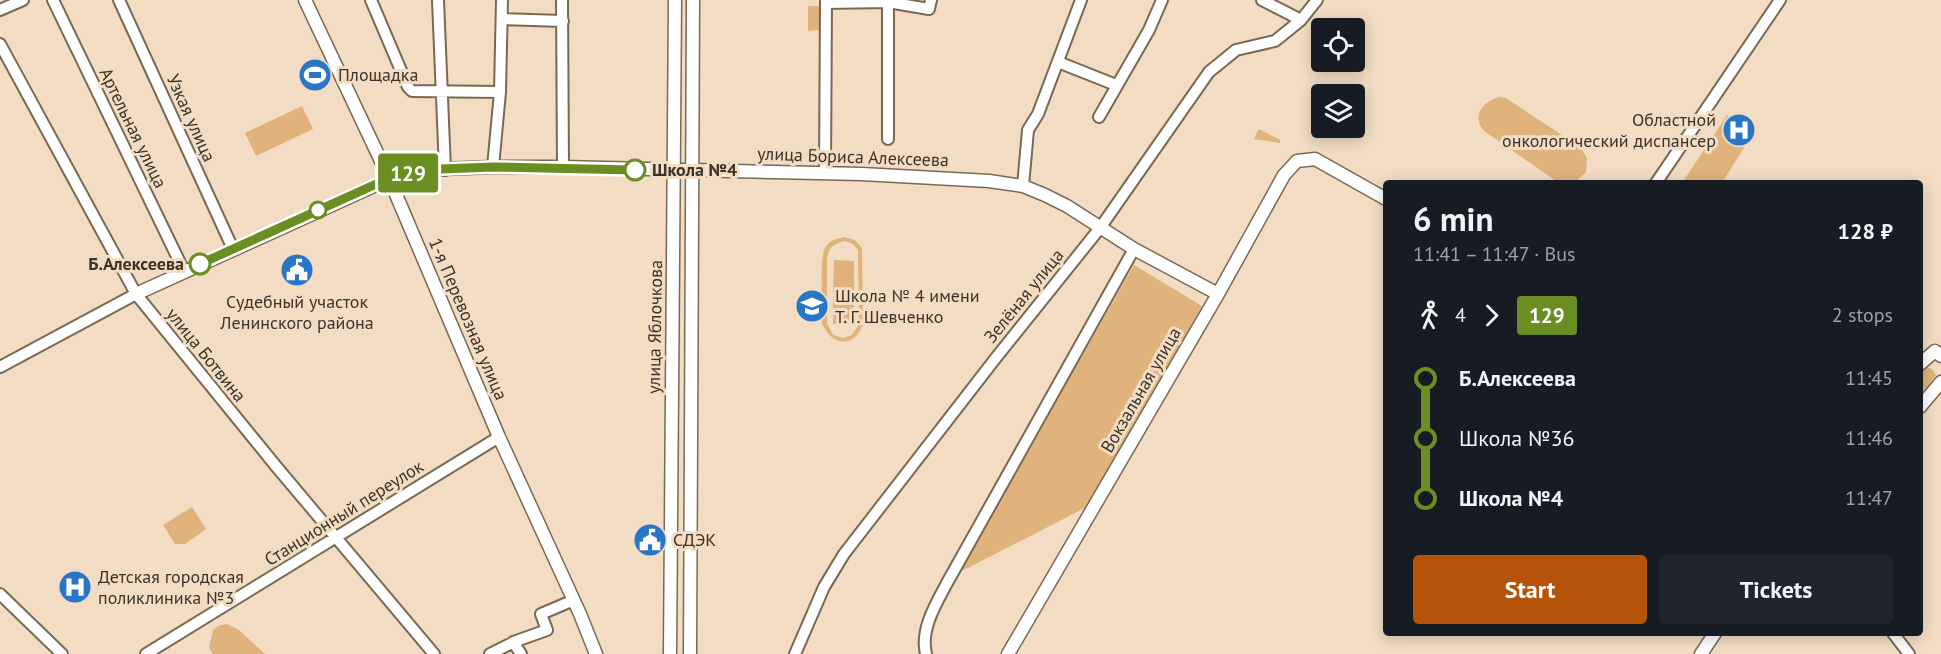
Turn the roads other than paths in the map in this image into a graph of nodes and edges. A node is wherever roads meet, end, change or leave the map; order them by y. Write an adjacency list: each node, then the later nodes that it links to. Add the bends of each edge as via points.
1 (23, 0): 19 (street)
2 (54, 0): 43 (street, Артельная улица)
3 (119, 0): 41 (street, Узкая улица)
4 (305, 0): 36 (main road, 1-я Перевозная улица)
5 (371, 0): 26 (street, via 408,87 412,91)
6 (438, 0): 26 (street)
7 (502, 0): 20 (street)
8 (562, 0): 22 (street)
9 (675, 0): 33 (main road, улица Яблочкова)
10 (693, 0): 34 (main road, улица Яблочкова)
11 (1081, 0): 24 (street)
12 (1162, 0): 25 (street)
13 (1262, 0): 21 (street)
14 (1317, 0): 21 (street, Зелёная улица)
15 (1780, 0): 37 (street)
16 (826, 1): 17 (street); 35 (street)
17 (888, 1): 18 (street); 29 (street)
18 (930, 4)
19 (0, 10)
20 (502, 19): 22 (street); 27 (street)
21 (1301, 20): 40 (street, Зелёная улица, via 1275,41 1236,50 1209,72)
22 (563, 21): 31 (street)
23 (0, 44): 44 (street, улица Ботвина)
24 (1058, 62): 25 (street); 38 (street, via 1028,130)
25 (1116, 85): 28 (street)
26 (441, 91): 27 (street); 32 (street)
27 (500, 92): 30 (street)
28 (1099, 117)
29 (888, 139)
30 (493, 167): 31 (main road, улица Бориса Алексеева); 32 (main road, улица Бориса Алексеева)
31 (563, 167): 33 (main road, улица Бориса Алексеева)
32 (445, 170): 36 (main road, улица Бориса Алексеева, via 416,170)
33 (675, 170): 34 (main road, улица Бориса Алексеева); 65 (main road, улица Яблочкова)
34 (692, 170): 35 (main road, улица Бориса Алексеева); 66 (main road, улица Яблочкова)
35 (825, 173): 38 (main road, улица Бориса Алексеева)
36 (389, 178): 41 (main road, улица Бориса Алексеева); 51 (main road, 1-я Перевозная улица)
37 (1658, 180)
38 (1023, 186): 40 (main road, улица Бориса Алексеева, via 1067,206)
39 (1383, 198): 45 (main road, Вокзальная улица, via 1315,159 1297,161 1284,175)
40 (1100, 228): 42 (main road, улица Бориса Алексеева); 67 (street, Зелёная улица, via 840,560 824,586)
41 (233, 249): 43 (main road, улица Бориса Алексеева)
42 (1134, 249): 45 (main road, улица Бориса Алексеева); 68 (street, via 947,583 928,624)
43 (184, 271): 44 (main road, улица Бориса Алексеева)
44 (135, 294): 48 (street, улица Бориса Алексеева); 52 (street, улица Ботвина)
45 (1218, 294): 69 (main road, Вокзальная улица)
46 (1939, 350): 47 (main road)
47 (1923, 362)
48 (0, 368)
49 (1941, 382): 50 (main road)
50 (1923, 403)
51 (499, 437): 52 (street, Станционный переулок); 54 (main road, 1-я Перевозная улица)
52 (335, 537): 60 (street, Станционный переулок); 61 (street, улица Ботвина)
53 (0, 594): 59 (street)
54 (574, 600): 58 (street, via 542,615 547,630); 64 (main road, 1-я Перевозная улица)
55 (1713, 636): 70 (main road)
56 (1886, 636): 71 (street)
57 (1895, 636): 72 (street)
58 (513, 642): 62 (street); 63 (street)
59 (62, 654)
60 (146, 654)
61 (434, 654)
62 (490, 654)
63 (521, 654)
64 (596, 654)
65 (670, 654)
66 (690, 654)
67 (795, 654)
68 (926, 654)
69 (1008, 654)
70 (1701, 654)
71 (1900, 654)
72 (1909, 654)

